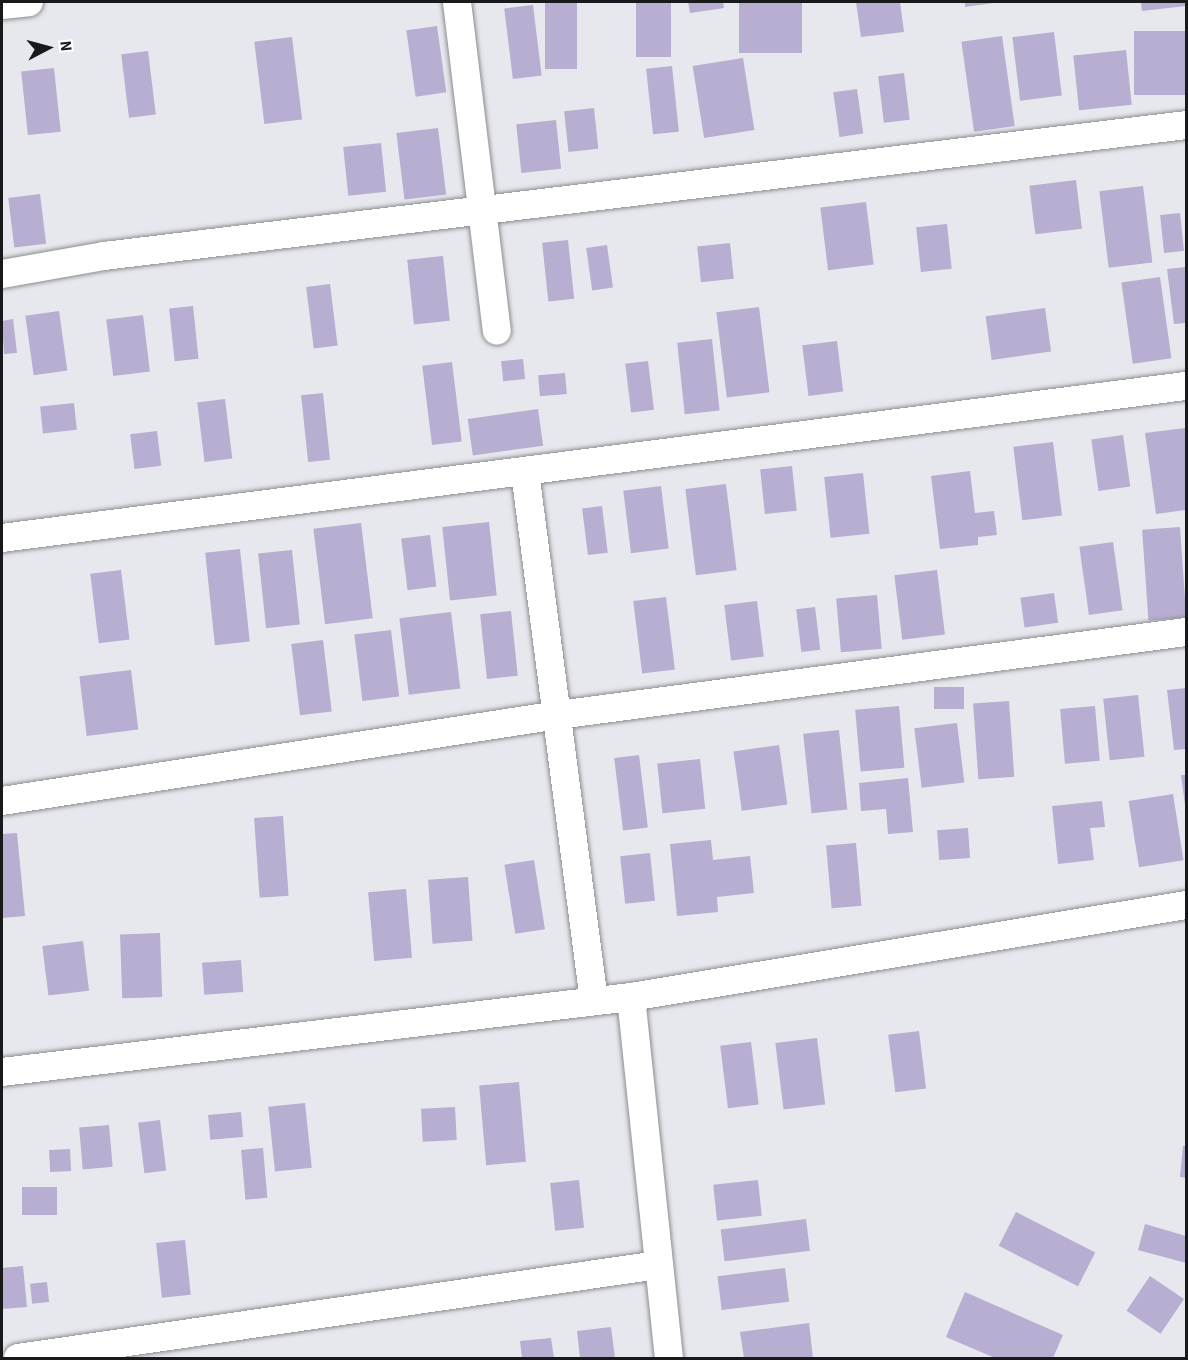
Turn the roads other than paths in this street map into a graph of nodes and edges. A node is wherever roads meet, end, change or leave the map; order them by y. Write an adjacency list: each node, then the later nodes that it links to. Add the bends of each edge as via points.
1 (29, 2): 3 (street)
2 (458, 2): 5 (street)
3 (2, 5)
4 (1186, 125): 5 (street)
5 (485, 209): 6 (street, via 104,256); 7 (street)
6 (2, 274)
7 (497, 332)
8 (1186, 386): 9 (street)
9 (525, 472): 10 (street); 12 (street)
10 (2, 538)
11 (1186, 632): 12 (street)
12 (558, 715): 13 (street); 16 (street)
13 (2, 801)
14 (1186, 905): 15 (street)
15 (631, 997): 16 (street); 18 (street)
16 (594, 1001): 17 (street)
17 (2, 1072)
18 (658, 1265): 19 (street); 20 (street)
19 (18, 1359)
20 (669, 1359)

